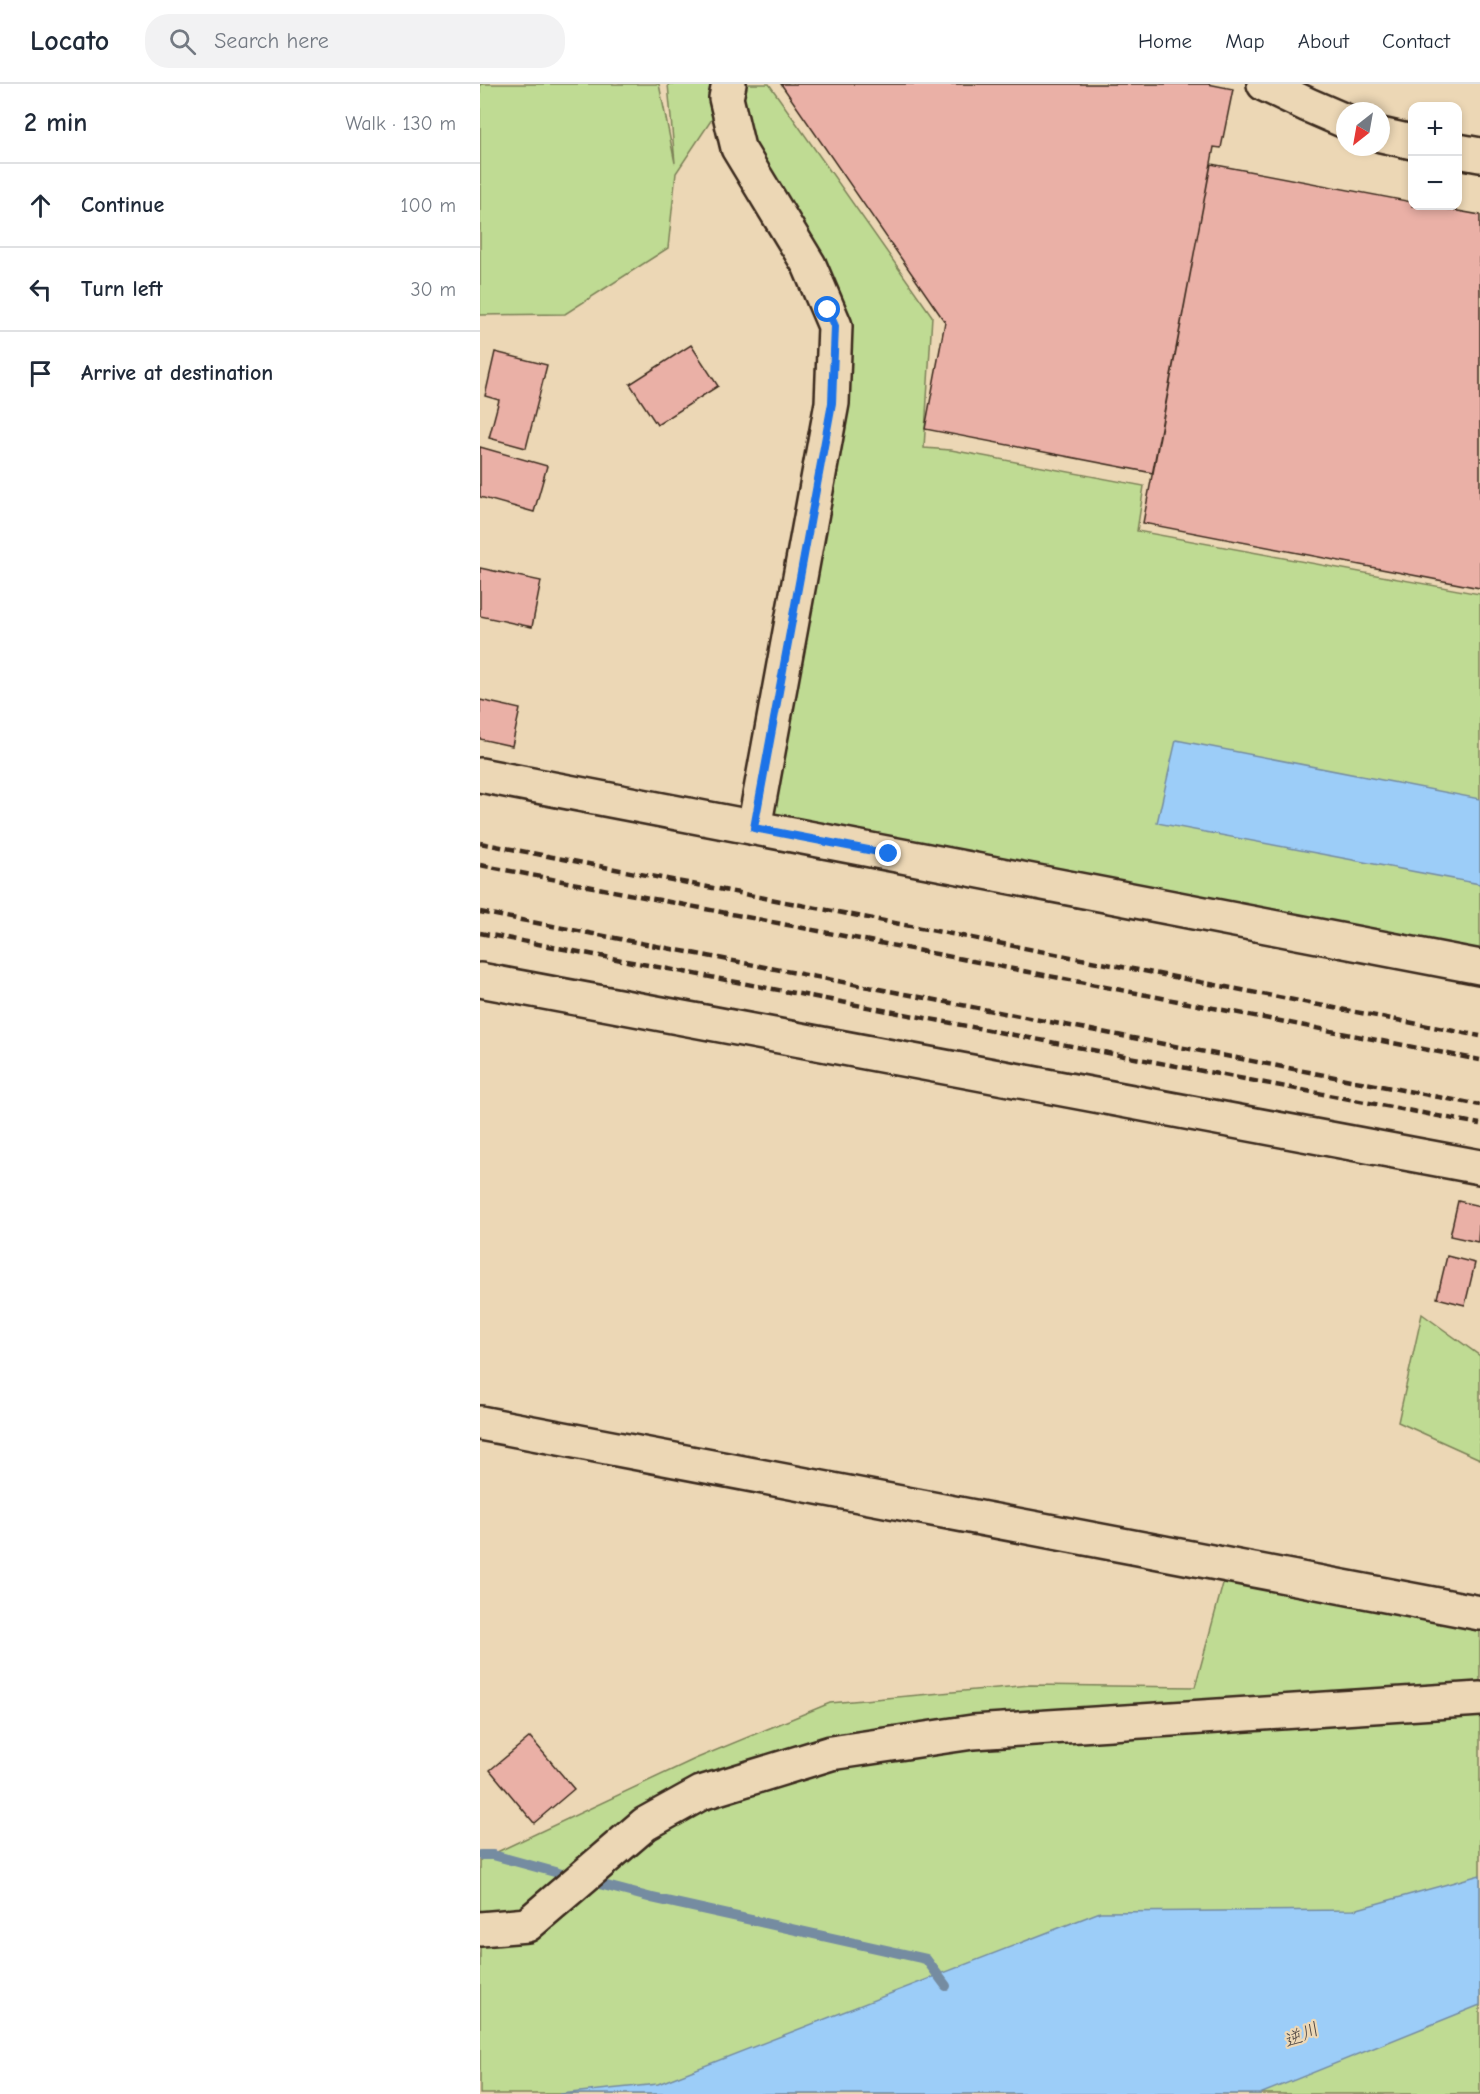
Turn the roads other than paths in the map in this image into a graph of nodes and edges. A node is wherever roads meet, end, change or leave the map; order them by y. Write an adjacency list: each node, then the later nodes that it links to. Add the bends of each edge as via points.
1 (729, 84): 9 (street, via 726,98 738,148 809,265 835,326 832,403)
2 (1264, 84): 3 (street)
3 (1336, 117)
4 (1390, 137): 5 (street)
5 (1408, 141)
6 (1462, 152): 7 (street)
7 (1480, 155)
8 (480, 775): 9 (street)
9 (754, 828): 10 (street)
10 (1480, 967)
11 (480, 980): 12 (street)
12 (1480, 1167)
13 (480, 1423): 14 (street)
14 (1480, 1613)
15 (1480, 1699): 16 (street, via 973,1732 831,1754 701,1793 645,1824 527,1924)
16 (480, 1929)

